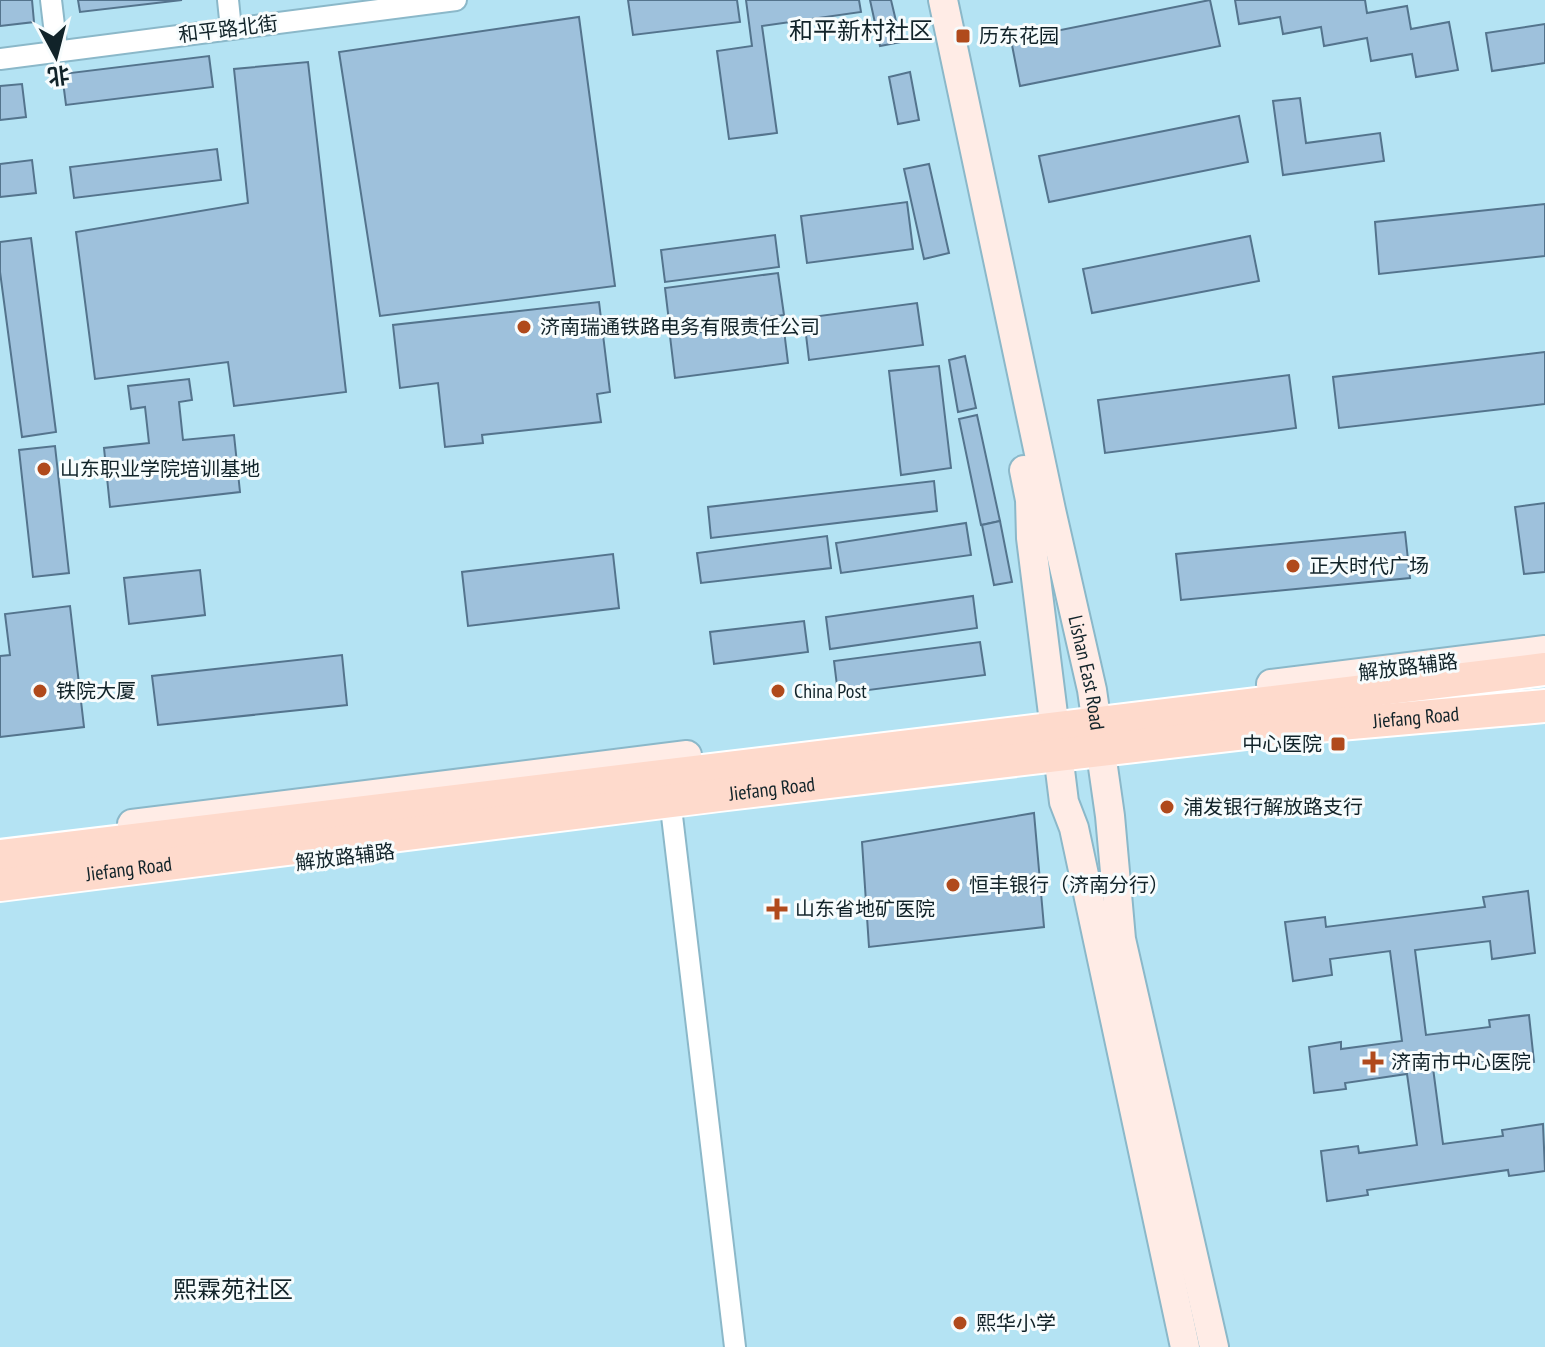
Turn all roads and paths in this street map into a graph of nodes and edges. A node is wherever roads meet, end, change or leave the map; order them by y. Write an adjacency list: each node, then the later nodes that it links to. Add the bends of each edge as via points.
1 (51, 0): 7 (street)
2 (228, 0): 6 (street)
3 (456, 0): 6 (street, 和平路北街)
4 (923, 0): 15 (street, Lishan East Road, via 1030,500)
5 (943, 0): 14 (street, Lishan East Road)
6 (231, 29): 7 (street, 和平路北街)
7 (57, 51): 8 (street, 和平路北街)
8 (0, 59)
9 (1545, 650): 11 (street, 解放路辅路)
10 (1545, 669): 11 (main road, Jiefang Road)
11 (1263, 706): 12 (main road, Jiefang Road); 14 (main road, Jiefang Road); 16 (main road)
12 (1545, 706)
13 (1545, 716): 16 (street)
14 (1100, 736): 15 (main road, Jiefang Road); 26 (street, Lishan East Road, via 1121,939)
15 (1055, 741): 18 (main road, Jiefang Road); 25 (street, Lishan East Road)
16 (1324, 741)
17 (687, 755): 18 (main road); 20 (street)
18 (717, 782): 19 (main road); 21 (main road, Jiefang Road); 22 (main road, Jiefang Road)
19 (681, 815): 23 (street, 解放路辅路); 24 (street)
20 (0, 841)
21 (0, 856)
22 (0, 885)
23 (0, 899)
24 (735, 1347)
25 (1185, 1347)
26 (1214, 1347)

